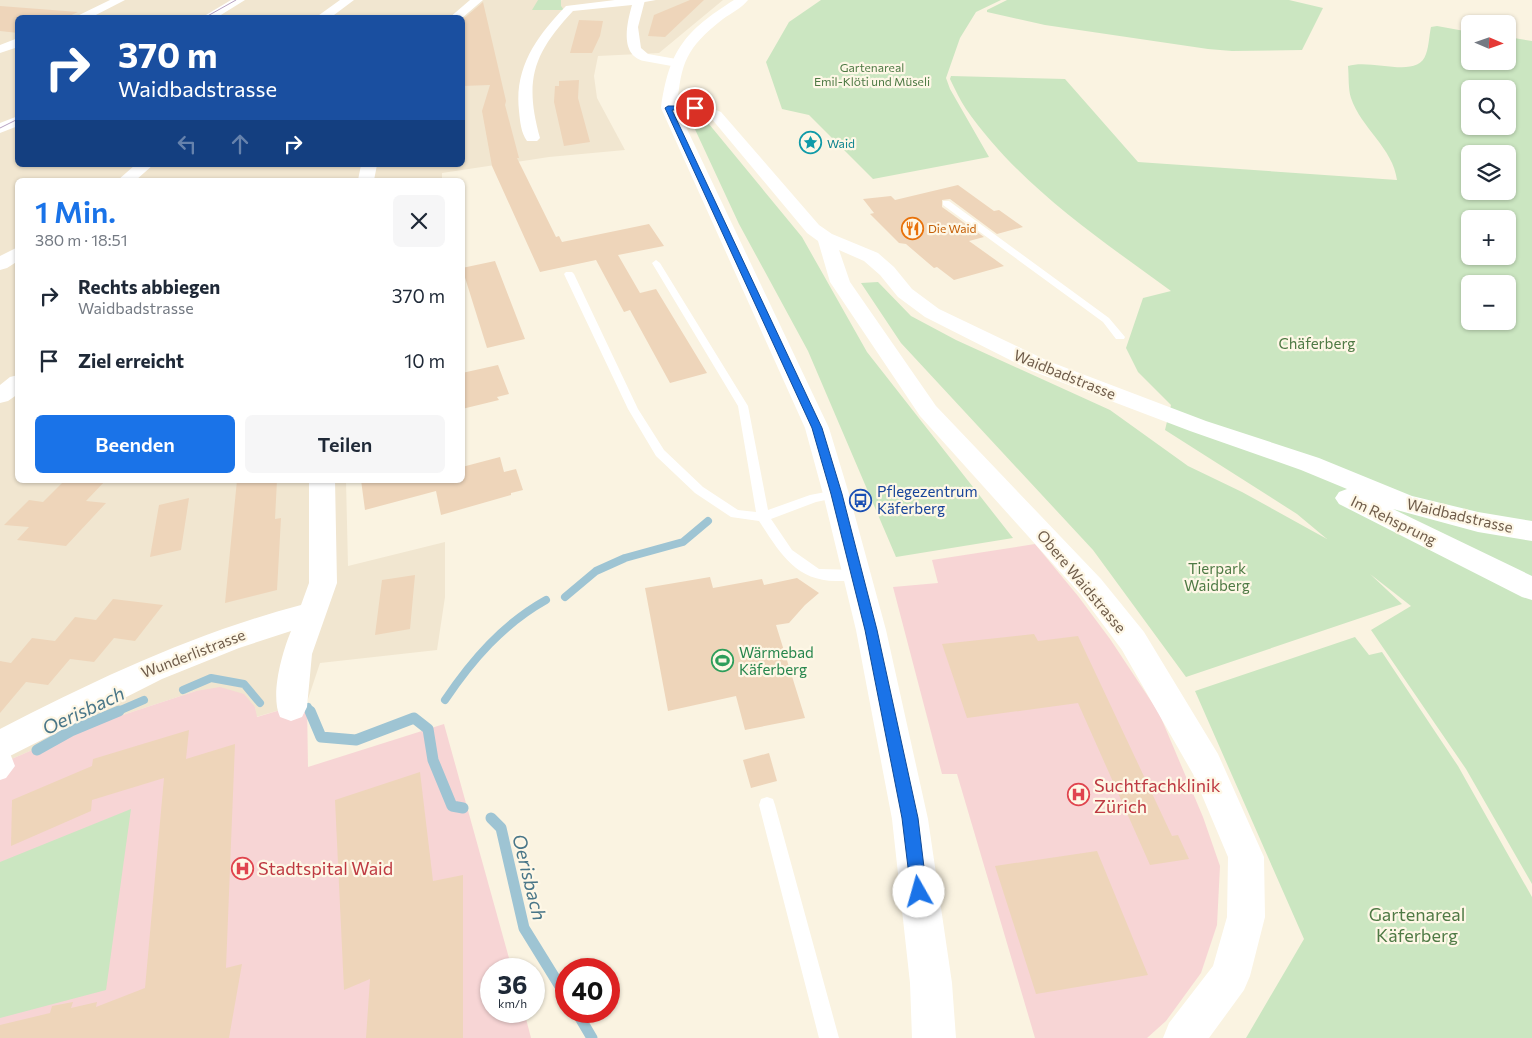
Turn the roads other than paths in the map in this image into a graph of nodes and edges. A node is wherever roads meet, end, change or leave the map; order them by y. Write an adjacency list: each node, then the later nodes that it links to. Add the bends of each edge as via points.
1 (120, 0): 9 (street)
2 (239, 0): 10 (street)
3 (348, 0): 11 (street)
4 (477, 0): 12 (street)
5 (639, 0): 6 (lane); 8 (street); 15 (street, via 632,27 635,49 644,57)
6 (653, 0)
7 (742, 0): 15 (street, via 706,27 682,52)
8 (568, 4): 19 (street, via 531,59 527,72 525,116)
9 (86, 15)
10 (212, 15)
11 (326, 15)
12 (458, 15)
13 (15, 43): 14 (street)
14 (0, 49)
15 (677, 63): 16 (street)
16 (668, 108): 23 (street, Waidbadstrasse, via 703,109 716,115 813,229); 33 (street, via 817,428)
17 (15, 122): 18 (street)
18 (0, 129)
19 (532, 138)
20 (142, 167): 21 (street)
21 (128, 178)
22 (946, 203): 28 (lane, via 1106,320)
23 (826, 238): 31 (street, Waidbadstrasse, via 871,257 917,303 951,324 1058,373); 45 (street, Obere Waidstrasse, via 840,282 928,411 1091,587 1133,641 1206,765 1246,856 1246,916 1230,976)
24 (15, 254): 25 (street)
25 (0, 264)
26 (656, 264): 34 (lane, via 743,406)
27 (569, 274): 34 (lane, via 633,409 660,453 699,490 735,514)
28 (1120, 336)
29 (15, 384): 30 (street)
30 (0, 396)
31 (1259, 446): 35 (street, Waidbadstrasse, via 1406,504 1478,522); 37 (street, Im Rehsprung, via 1290,470)
32 (322, 483): 38 (street, via 323,583)
33 (836, 494): 34 (lane, via 814,498); 36 (street)
34 (764, 517): 36 (lane, via 787,553 815,574)
35 (1532, 531)
36 (857, 575): 44 (street, via 910,818 931,983)
37 (1532, 590)
38 (312, 614): 39 (street, via 297,654); 40 (street, Wunderlistrasse, via 265,625 126,680)
39 (291, 707)
40 (0, 747): 41 (lane, via 7,766)
41 (0, 772)
42 (767, 805): 43 (lane)
43 (829, 1038)
44 (934, 1038)
45 (1184, 1038)

